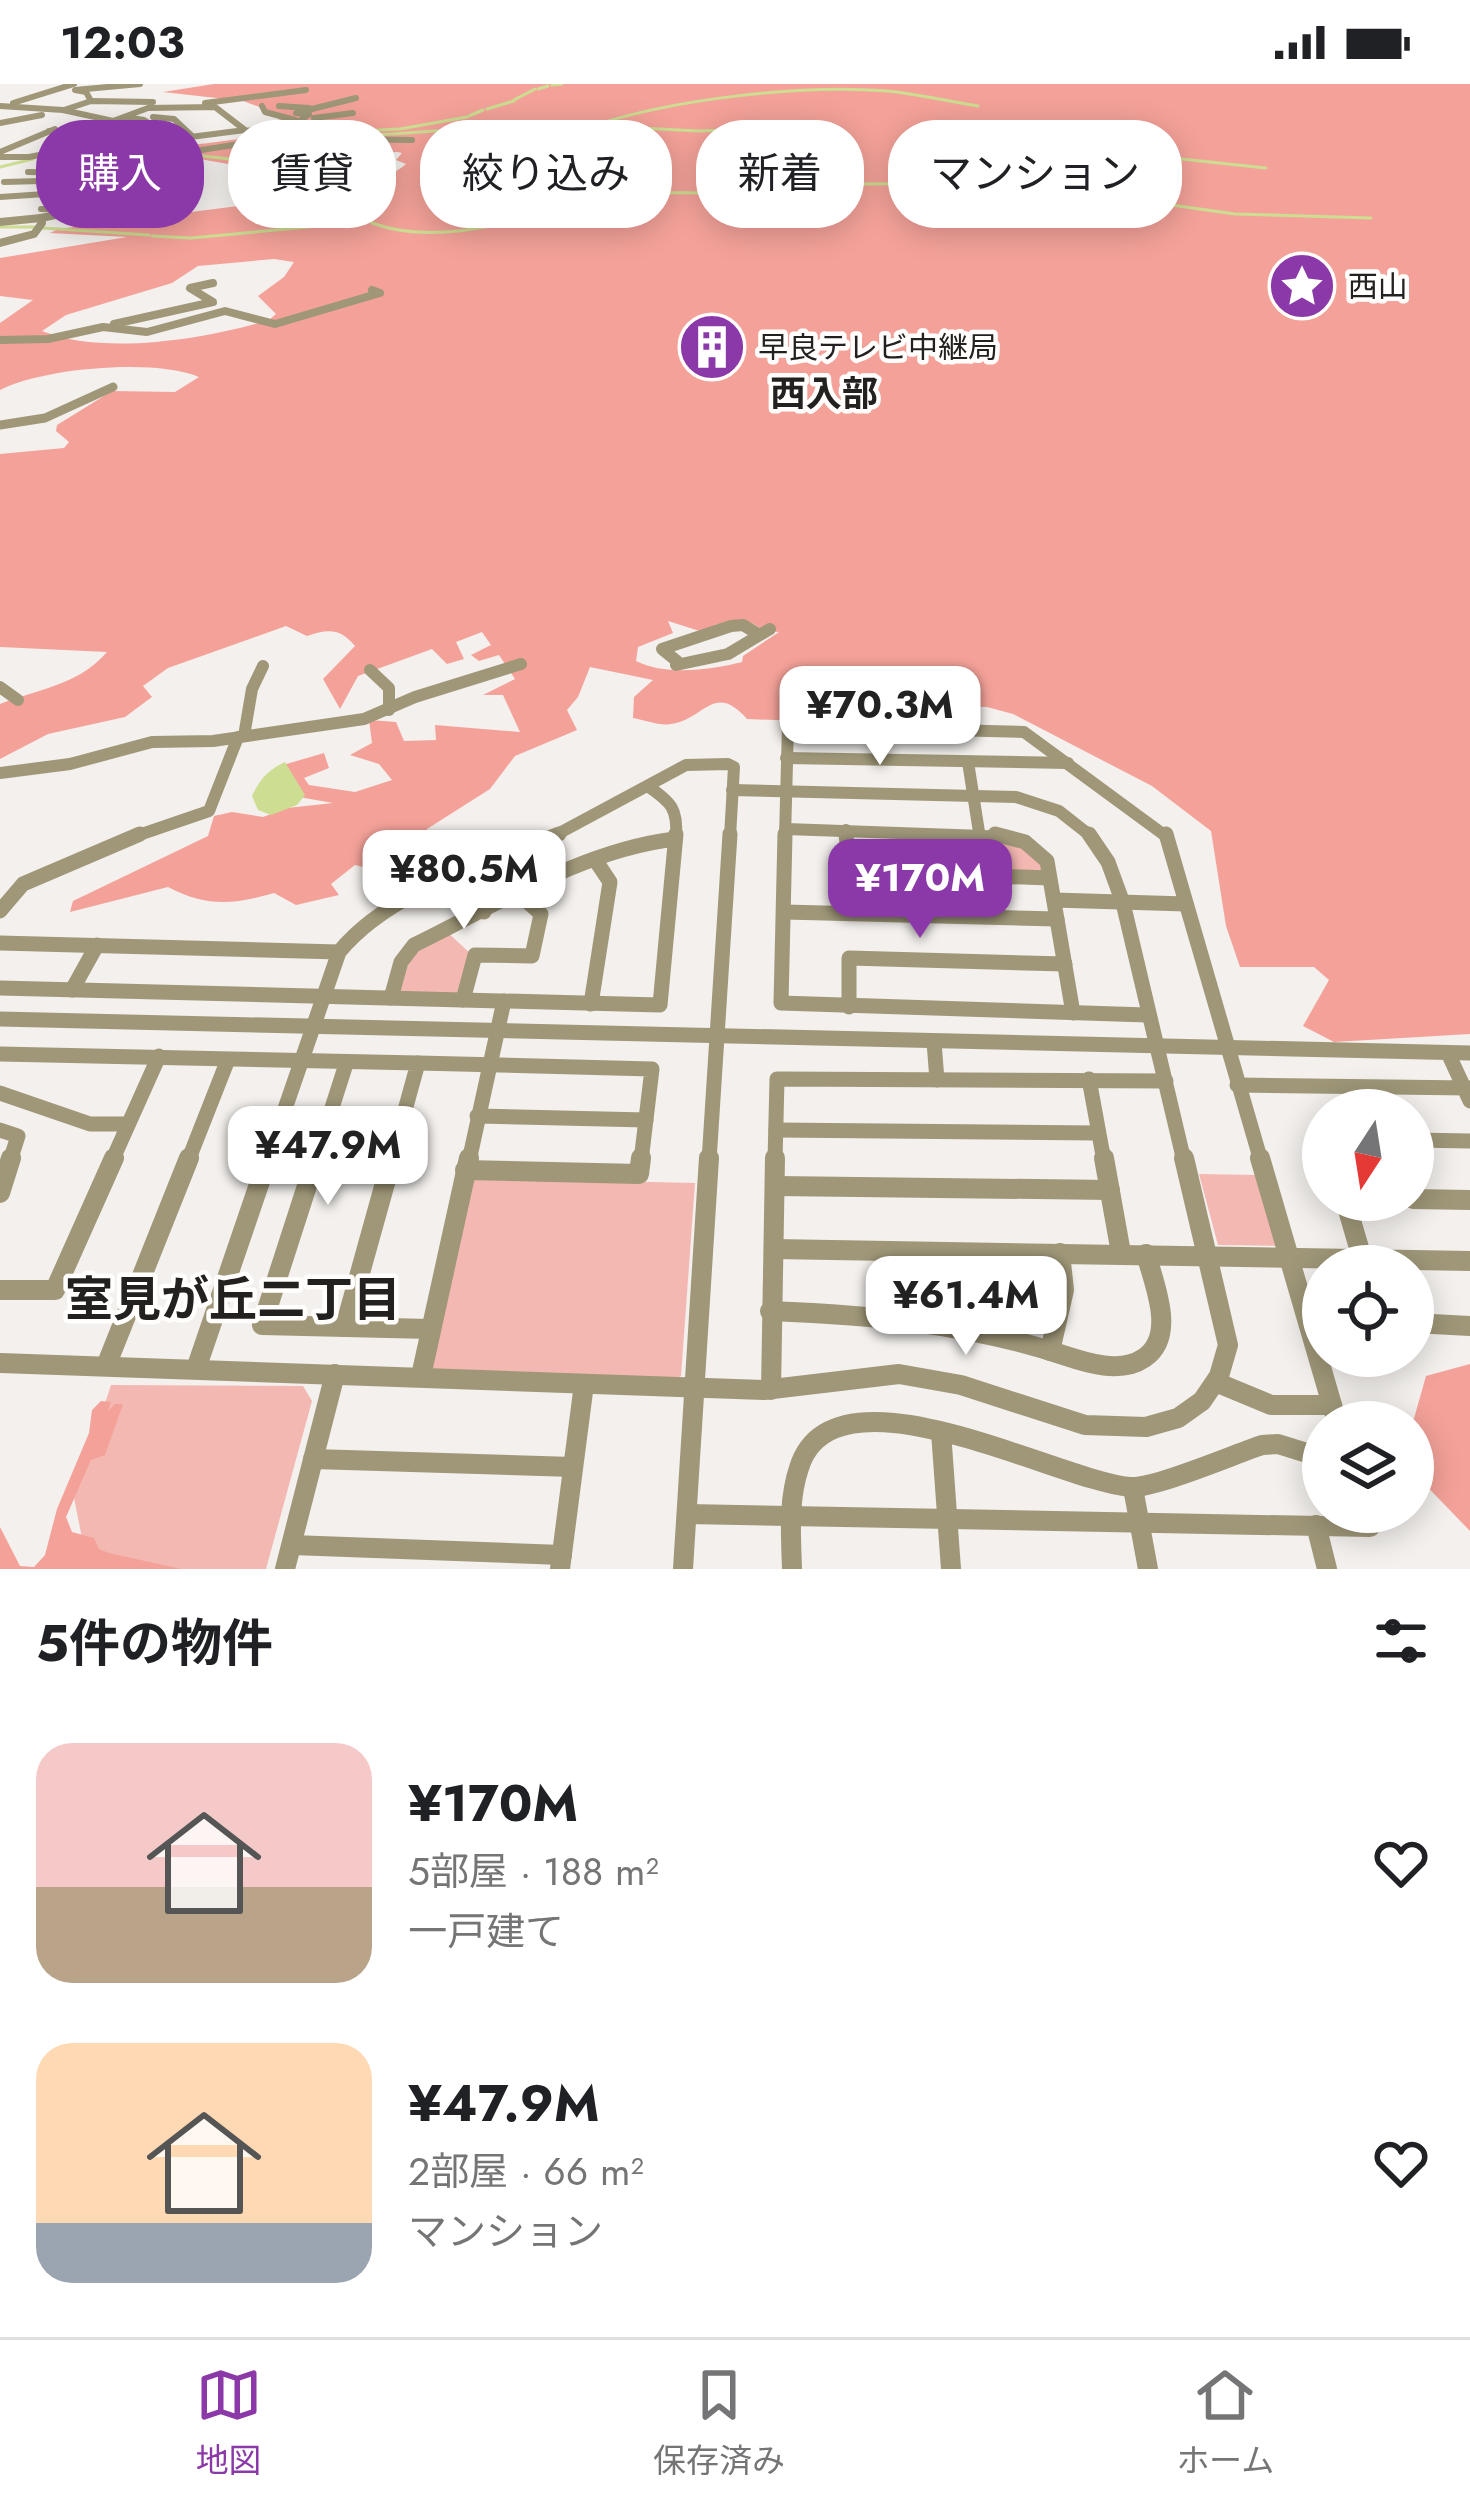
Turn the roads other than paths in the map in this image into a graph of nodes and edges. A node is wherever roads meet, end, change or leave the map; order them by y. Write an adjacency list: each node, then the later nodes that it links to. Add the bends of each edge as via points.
1 (38, 84): 4 (street)
2 (74, 84): 4 (street)
3 (140, 84): 9 (street, via 75,90)
4 (53, 90): 7 (street); 14 (street)
5 (306, 90): 6 (street)
6 (286, 92): 10 (street); 11 (street)
7 (76, 98): 9 (street); 16 (street)
8 (356, 98): 17 (street)
9 (88, 99): 12 (street); 18 (street)
10 (300, 99)
11 (274, 100): 13 (street); 17 (street); 23 (street); 23 (street, via 261,105 265,112)
12 (126, 101): 13 (street); 20 (street)
13 (171, 103): 21 (street); 22 (street); 29 (street, via 190,111 214,107)
14 (1, 106): 15 (street)
15 (29, 107): 16 (street); 31 (street, via 32,114)
16 (42, 109): 18 (street)
17 (312, 109): 23 (street)
18 (63, 110): 20 (street); 31 (street)
19 (353, 113): 23 (street)
20 (76, 114): 24 (street)
21 (124, 117): 25 (street); 26 (street)
22 (153, 117): 27 (street); 28 (street)
23 (300, 117): 30 (street)
24 (89, 120)
25 (115, 120)
26 (144, 120)
27 (152, 120)
28 (176, 120)
29 (232, 120)
30 (288, 120)
31 (3, 122)
32 (204, 125): 34 (street)
33 (228, 132): 34 (street)
34 (215, 134): 35 (street); 39 (street)
35 (204, 135)
36 (36, 137): 42 (street)
37 (396, 140): 38 (street)
38 (412, 140)
39 (228, 146): 40 (street)
40 (207, 149): 41 (street); 44 (street)
41 (204, 150)
42 (0, 154): 43 (street)
43 (36, 157)
44 (219, 158)
45 (28, 172): 46 (street)
46 (36, 172)
47 (1, 186): 48 (street); 49 (street)
48 (36, 187)
49 (36, 187)
50 (90, 191): 50 (street, via 95,198 184,188 200,174 96,177)
51 (0, 225): 52 (street, via 39,221 27,237)
52 (0, 243)
53 (213, 283): 55 (street, via 190,288)
54 (330, 301): 56 (street, via 377,287 380,293 275,324)
55 (213, 302): 56 (street); 57 (street)
56 (224, 311): 57 (street, via 147,332)
57 (103, 327): 58 (street, via 56,342)
58 (0, 340)
59 (113, 387): 60 (street, via 73,410)
60 (0, 425)
61 (520, 664): 67 (street)
62 (677, 664): 62 (street, via 728,653 764,632 731,626 663,648)
63 (263, 665): 68 (street)
64 (370, 670): 67 (street, via 389,688)
65 (0, 687): 66 (street)
66 (18, 700)
67 (389, 710): 68 (street)
68 (241, 736): 72 (street, via 152,742); 88 (street, via 209,811 23,884)
69 (785, 758): 70 (street); 71 (street, via 788,726 1024,733); 75 (street)
70 (968, 762): 71 (street); 76 (street)
71 (1070, 764): 87 (street, via 1165,831)
72 (0, 773)
73 (649, 787): 74 (street, via 692,764 734,767); 80 (street, via 675,806); 83 (street)
74 (732, 790): 75 (street); 109 (street)
75 (786, 791): 76 (street); 77 (street)
76 (973, 795): 79 (street); 86 (street, via 1028,800 1066,816 1103,846)
77 (786, 829): 78 (street); 90 (street)
78 (846, 830): 79 (street); 82 (street, via 850,872)
79 (979, 832): 82 (street, via 1036,847)
80 (676, 839): 81 (street); 102 (street, via 660,1005)
81 (596, 861): 84 (street); 102 (street, via 610,882)
82 (1049, 878): 85 (street)
83 (453, 879): 89 (street); 94 (street, via 372,917)
84 (520, 895): 89 (street); 100 (street, via 541,914 532,956 475,955)
85 (1054, 900): 86 (street); 91 (street)
86 (1123, 903): 87 (street); 105 (street)
87 (1186, 904): 112 (street)
88 (0, 911)
89 (484, 912): 99 (street, via 414,945)
90 (785, 912): 91 (street); 103 (street, via 781,1003)
91 (1057, 919): 95 (street)
92 (0, 943): 93 (street)
93 (97, 945): 94 (street); 97 (street)
94 (339, 952): 98 (street)
95 (1065, 964): 103 (street, via 849,958); 104 (street)
96 (0, 988): 97 (street)
97 (72, 990): 98 (street)
98 (324, 997): 99 (street); 107 (street)
99 (391, 998): 100 (street)
100 (463, 1000): 101 (street)
101 (504, 1001): 102 (street); 108 (street)
102 (591, 1004)
103 (849, 1007): 104 (street)
104 (1073, 1013): 105 (street)
105 (1147, 1015): 111 (street)
106 (0, 1019): 107 (street)
107 (314, 1026): 108 (street); 119 (street)
108 (497, 1032): 109 (street); 121 (street)
109 (716, 1038): 110 (street); 166 (street)
110 (934, 1042): 111 (street); 123 (street)
111 (1158, 1048): 112 (street); 124 (street)
112 (1226, 1050): 113 (street); 125 (street)
113 (1448, 1053): 114 (street); 126 (street)
114 (1470, 1053)
115 (0, 1054): 116 (street)
116 (159, 1056): 117 (street); 130 (street)
117 (226, 1062): 119 (street); 160 (street)
118 (418, 1063): 120 (street); 121 (street); 156 (street)
119 (301, 1064): 120 (street); 161 (street)
120 (346, 1064): 156 (street, via 262,1325)
121 (489, 1066): 128 (street); 129 (street, via 652,1070)
122 (1089, 1079): 123 (street); 124 (street); 133 (street)
123 (937, 1080): 132 (street, via 781,1076)
124 (1166, 1082): 146 (street)
125 (1237, 1085): 126 (street); 147 (street)
126 (1468, 1092)
127 (0, 1093): 130 (street, via 90,1124)
128 (477, 1116): 129 (street); 136 (street)
129 (646, 1120): 136 (street, via 639,1174)
130 (128, 1124): 151 (street, via 55,1290)
131 (0, 1130): 139 (street, via 18,1136)
132 (776, 1130): 133 (street); 137 (street)
133 (1098, 1133): 138 (street)
134 (1434, 1141): 135 (street)
135 (1470, 1142)
136 (465, 1170): 157 (street)
137 (776, 1186): 138 (street); 142 (street)
138 (1110, 1190): 144 (street)
139 (0, 1193)
140 (1434, 1199): 141 (street)
141 (1470, 1200)
142 (774, 1249): 143 (street); 153 (street)
143 (1060, 1253): 144 (street); 158 (street, via 1064,1290)
144 (1121, 1253): 145 (street)
145 (1146, 1254): 146 (street); 158 (street, via 1161,1321 1147,1357 1126,1366)
146 (1206, 1256): 147 (street); 164 (street, via 1228,1345)
147 (1287, 1257): 148 (street); 152 (street)
148 (1302, 1257)
149 (1434, 1260): 150 (street)
150 (1470, 1261)
151 (0, 1290)
152 (1302, 1290)
153 (770, 1311): 158 (street, via 935,1321); 167 (street)
154 (1434, 1324): 155 (street)
155 (1470, 1325)
156 (345, 1327): 157 (street)
157 (430, 1329): 163 (street)
158 (1051, 1351)
159 (0, 1363): 160 (street)
160 (106, 1366): 161 (street)
161 (196, 1369): 162 (street)
162 (335, 1374): 163 (street); 171 (street)
163 (421, 1376): 165 (street)
164 (1218, 1383): 167 (street, via 1182,1416 1126,1429 923,1376 861,1375); 168 (street)
165 (584, 1384): 166 (street); 172 (street)
166 (695, 1388): 167 (street); 174 (street)
167 (771, 1390)
168 (1302, 1409)
169 (941, 1432): 173 (street); 175 (street); 176 (street, via 919,1425 829,1429 799,1465)
170 (1302, 1451): 173 (street, via 1262,1445)
171 (313, 1459): 172 (street); 180 (street)
172 (572, 1467): 181 (street)
173 (1133, 1488): 177 (street)
174 (687, 1514): 176 (street); 183 (street)
175 (947, 1515): 176 (street); 177 (street); 185 (street)
176 (791, 1516): 184 (street)
177 (1139, 1521): 178 (street); 186 (street)
178 (1302, 1526)
179 (1318, 1533): 187 (street)
180 (292, 1545): 181 (street); 182 (street)
181 (561, 1562)
182 (285, 1569)
183 (683, 1569)
184 (792, 1569)
185 (951, 1569)
186 (1148, 1569)
187 (1327, 1569)

